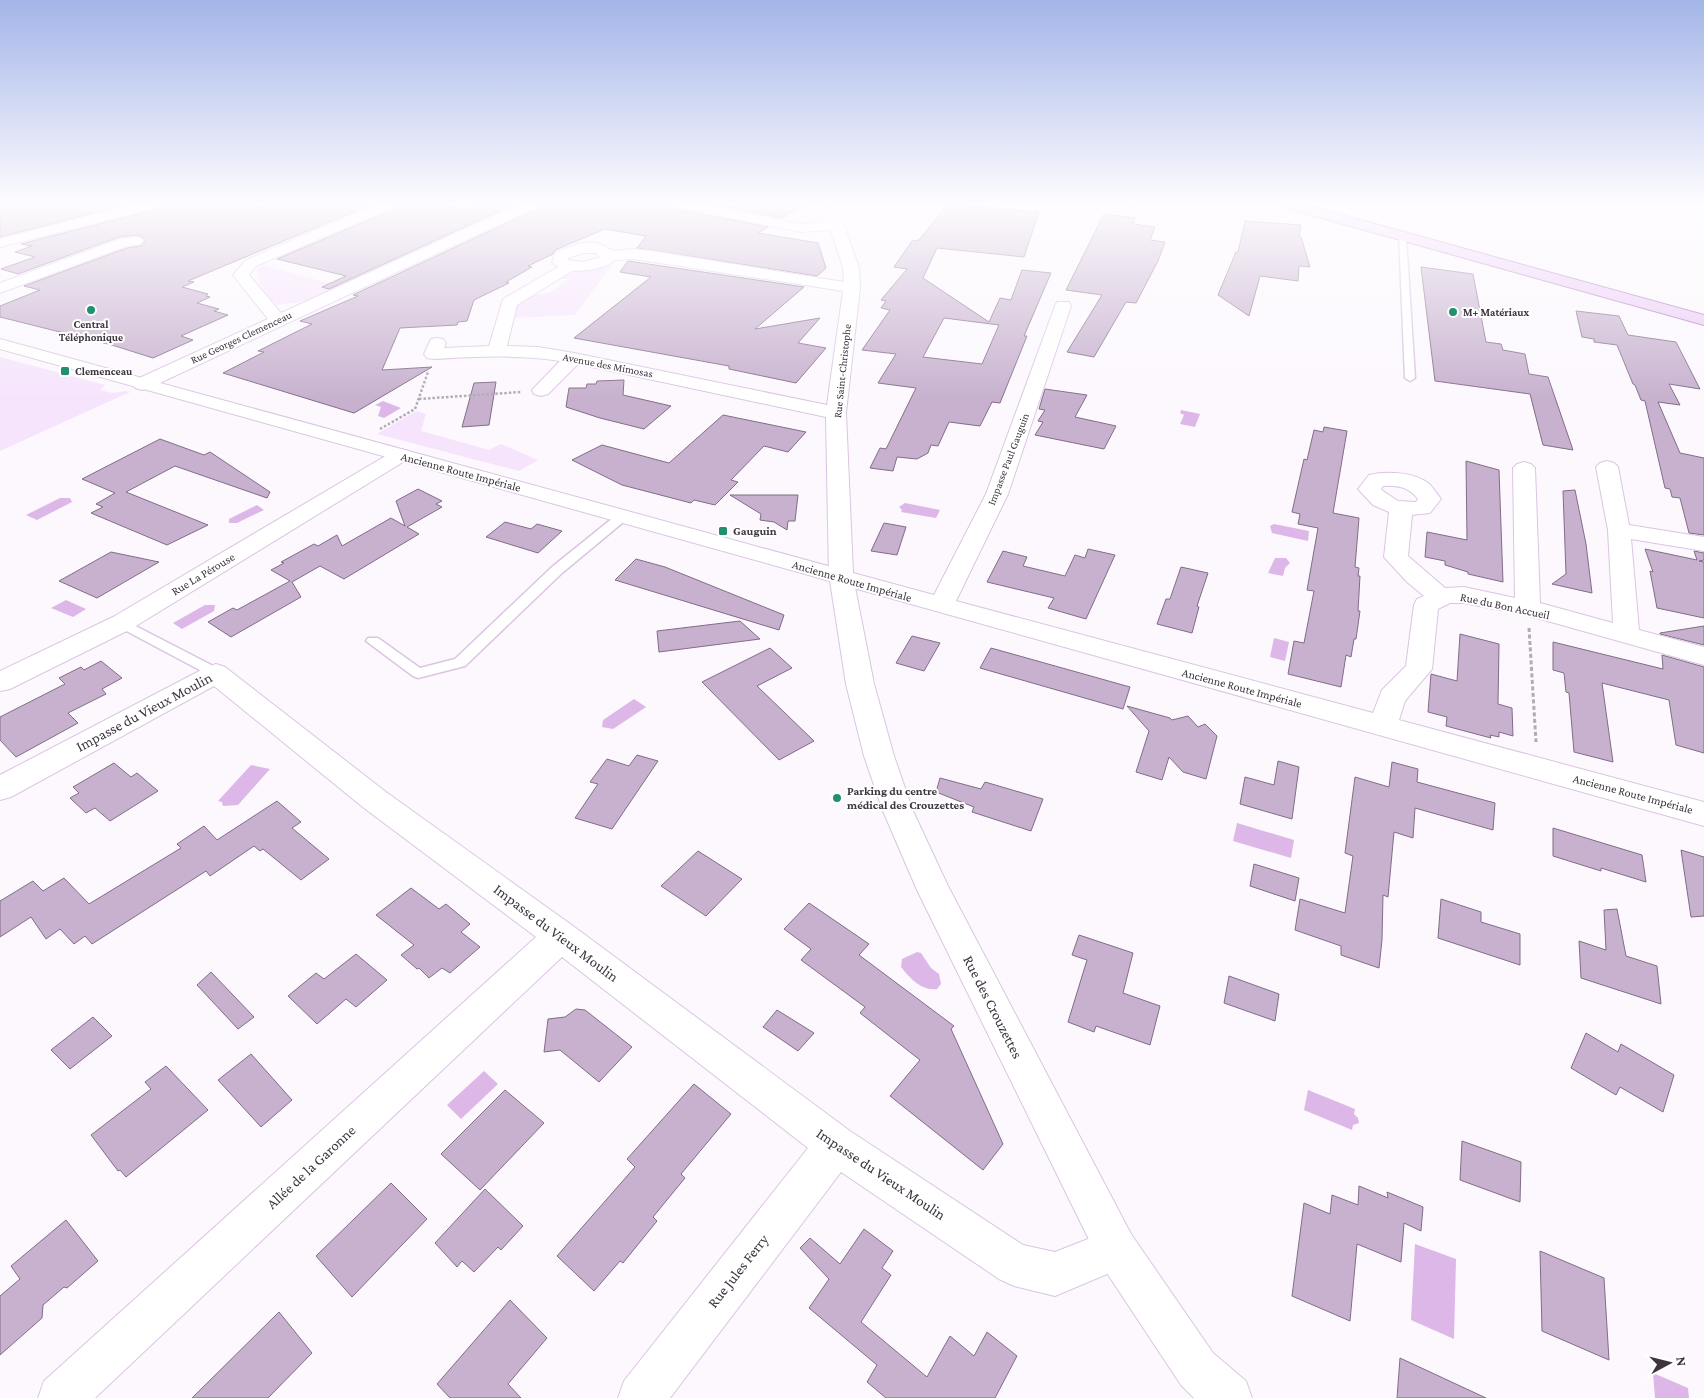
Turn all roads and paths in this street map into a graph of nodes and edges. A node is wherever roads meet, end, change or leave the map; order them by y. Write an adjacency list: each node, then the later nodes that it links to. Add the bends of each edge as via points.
1 (51, 269): 10 (street)
2 (245, 269): 14 (street, via 241,274)
3 (388, 269): 14 (street, Rue Georges Clemenceau)
4 (565, 269): 18 (street, via 509,303)
5 (735, 269): 11 (street)
6 (851, 269): 11 (street, Rue Saint-Christophe)
7 (1404, 269): 20 (lane)
8 (1522, 269): 15 (main road)
9 (1551, 269): 13 (main road)
10 (0, 288)
11 (852, 288): 24 (street, Rue Saint-Christophe)
12 (1064, 306): 35 (street, Impasse Paul Gauguin, via 997,494)
13 (1704, 311)
14 (277, 320): 21 (street, Rue Georges Clemenceau)
15 (1704, 320)
16 (0, 344): 21 (street, Ancienne Route Impériale)
17 (435, 348): 18 (street, Avenue des Mimosas); 23 (path)
18 (497, 351): 19 (street, Avenue des Mimosas, via 538,352)
19 (574, 358): 22 (street); 24 (street, Avenue des Mimosas)
20 (1410, 378)
21 (142, 384): 25 (street, Ancienne Route Impériale)
22 (541, 390): 23 (path)
23 (419, 399): 25 (path, via 415,409)
24 (836, 413): 33 (street, Rue Saint-Christophe)
25 (356, 444): 26 (street, Ancienne Route Impériale)
26 (401, 456): 30 (street, Ancienne Route Impériale); 37 (street, Rue La Pérouse)
27 (1607, 467): 31 (street)
28 (1524, 468): 36 (street)
29 (1401, 509): 34 (street, via 1396,556)
30 (623, 516): 33 (street, Ancienne Route Impériale); 39 (lane, via 558,570 460,663 418,673)
31 (1618, 530): 32 (street); 38 (street)
32 (1704, 544)
33 (841, 577): 35 (street, Ancienne Route Impériale); 49 (street, Rue des Crouzettes, via 860,684 898,811 933,890)
34 (1442, 597): 36 (street, Rue du Bon Accueil, via 1464,595); 43 (street, Rue du Bon Accueil, via 1426,605 1419,669 1392,697)
35 (941, 606): 43 (street, Ancienne Route Impériale)
36 (1528, 608): 38 (street, Rue du Bon Accueil); 44 (path)
37 (122, 623): 41 (lane); 42 (street, Rue La Pérouse)
38 (1627, 636): 40 (street, Rue du Bon Accueil)
39 (373, 641)
40 (1704, 656)
41 (216, 673): 45 (street, Impasse du Vieux Moulin); 47 (street, Impasse du Vieux Moulin, via 375,800)
42 (0, 682)
43 (1383, 726): 44 (street, Ancienne Route Impériale)
44 (1537, 768): 46 (street, Ancienne Route Impériale)
45 (0, 789)
46 (1704, 814)
47 (561, 936): 48 (street, Impasse du Vieux Moulin); 50 (street, Allée de la Garonne)
48 (836, 1145): 49 (street, Impasse du Vieux Moulin, via 1014,1264 1054,1274); 51 (street, Rue Jules Ferry)
49 (1116, 1249): 52 (street, Rue des Crouzettes, via 1197,1369)
50 (61, 1398)
51 (641, 1398)
52 (1228, 1398)

